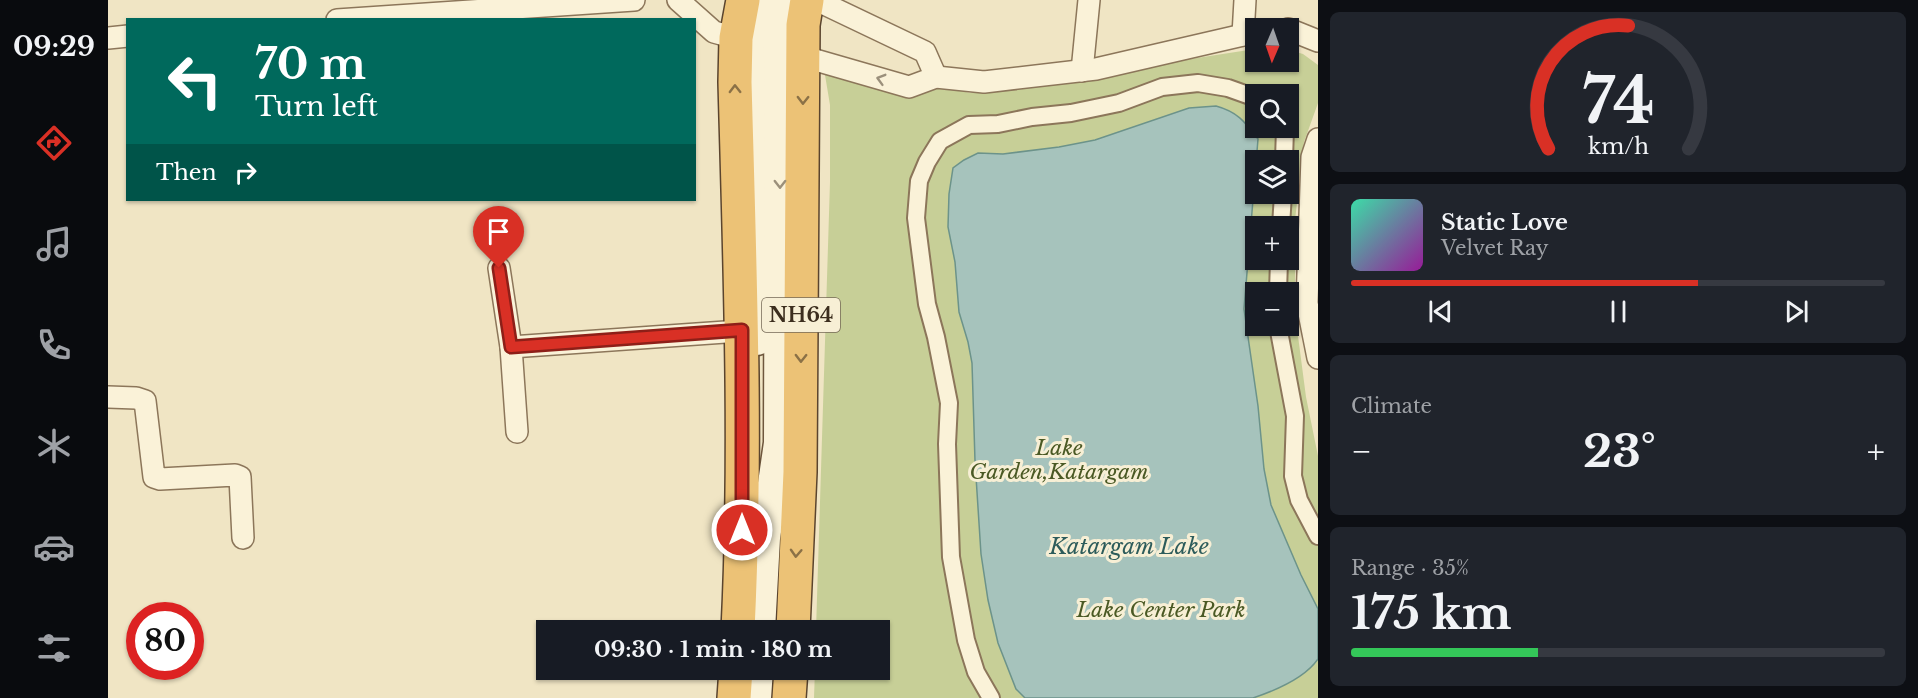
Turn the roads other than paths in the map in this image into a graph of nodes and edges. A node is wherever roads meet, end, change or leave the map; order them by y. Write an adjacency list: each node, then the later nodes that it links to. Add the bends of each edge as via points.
1 (634, 0): 10 (street)
2 (678, 0): 18 (street, via 714,32)
3 (743, 0): 18 (highway, NH64)
4 (764, 0): 18 (main road)
5 (782, 0): 18 (main road)
6 (807, 0): 18 (highway, NH64, via 803,25)
7 (816, 0): 20 (street, via 925,52)
8 (1089, 0): 19 (street)
9 (1245, 0): 12 (street)
10 (562, 3): 11 (street)
11 (364, 18)
12 (1247, 18)
13 (1299, 33): 17 (street)
14 (1245, 34): 19 (street)
15 (126, 36): 16 (street)
16 (108, 38)
17 (1318, 41)
18 (768, 47): 20 (street, one-way to 18, via 909,87); 25 (highway, NH64, one-way to 18, via 735,82); 33 (main road, one-way to 33, via 780,90 779,443); 36 (highway, NH64, one-way to 36, via 800,472)
19 (1082, 71): 20 (street, via 984,82)
20 (936, 77)
21 (1245, 94): 43 (street, via 1198,84 1162,87 1119,103 1071,113 969,125 940,141 919,181 916,218 927,304 949,402 951,557 966,640 976,672)
22 (1318, 140): 24 (street, via 1312,157)
23 (499, 268): 27 (street)
24 (1313, 286): 28 (street, via 1307,303)
25 (749, 330): 27 (street); 33 (main road); 34 (highway, NH64)
26 (1280, 336): 31 (street, via 1295,416 1293,476 1299,500)
27 (511, 347): 30 (street)
28 (1318, 358)
29 (108, 397): 32 (street, via 145,401 154,477 240,477)
30 (517, 432)
31 (1318, 536)
32 (243, 538)
33 (765, 538): 35 (main road)
34 (739, 620)
35 (761, 620)
36 (793, 620)
37 (735, 680): 40 (highway)
38 (757, 680): 41 (main road)
39 (790, 680): 42 (highway)
40 (734, 698)
41 (756, 698)
42 (789, 698)
43 (991, 698)

